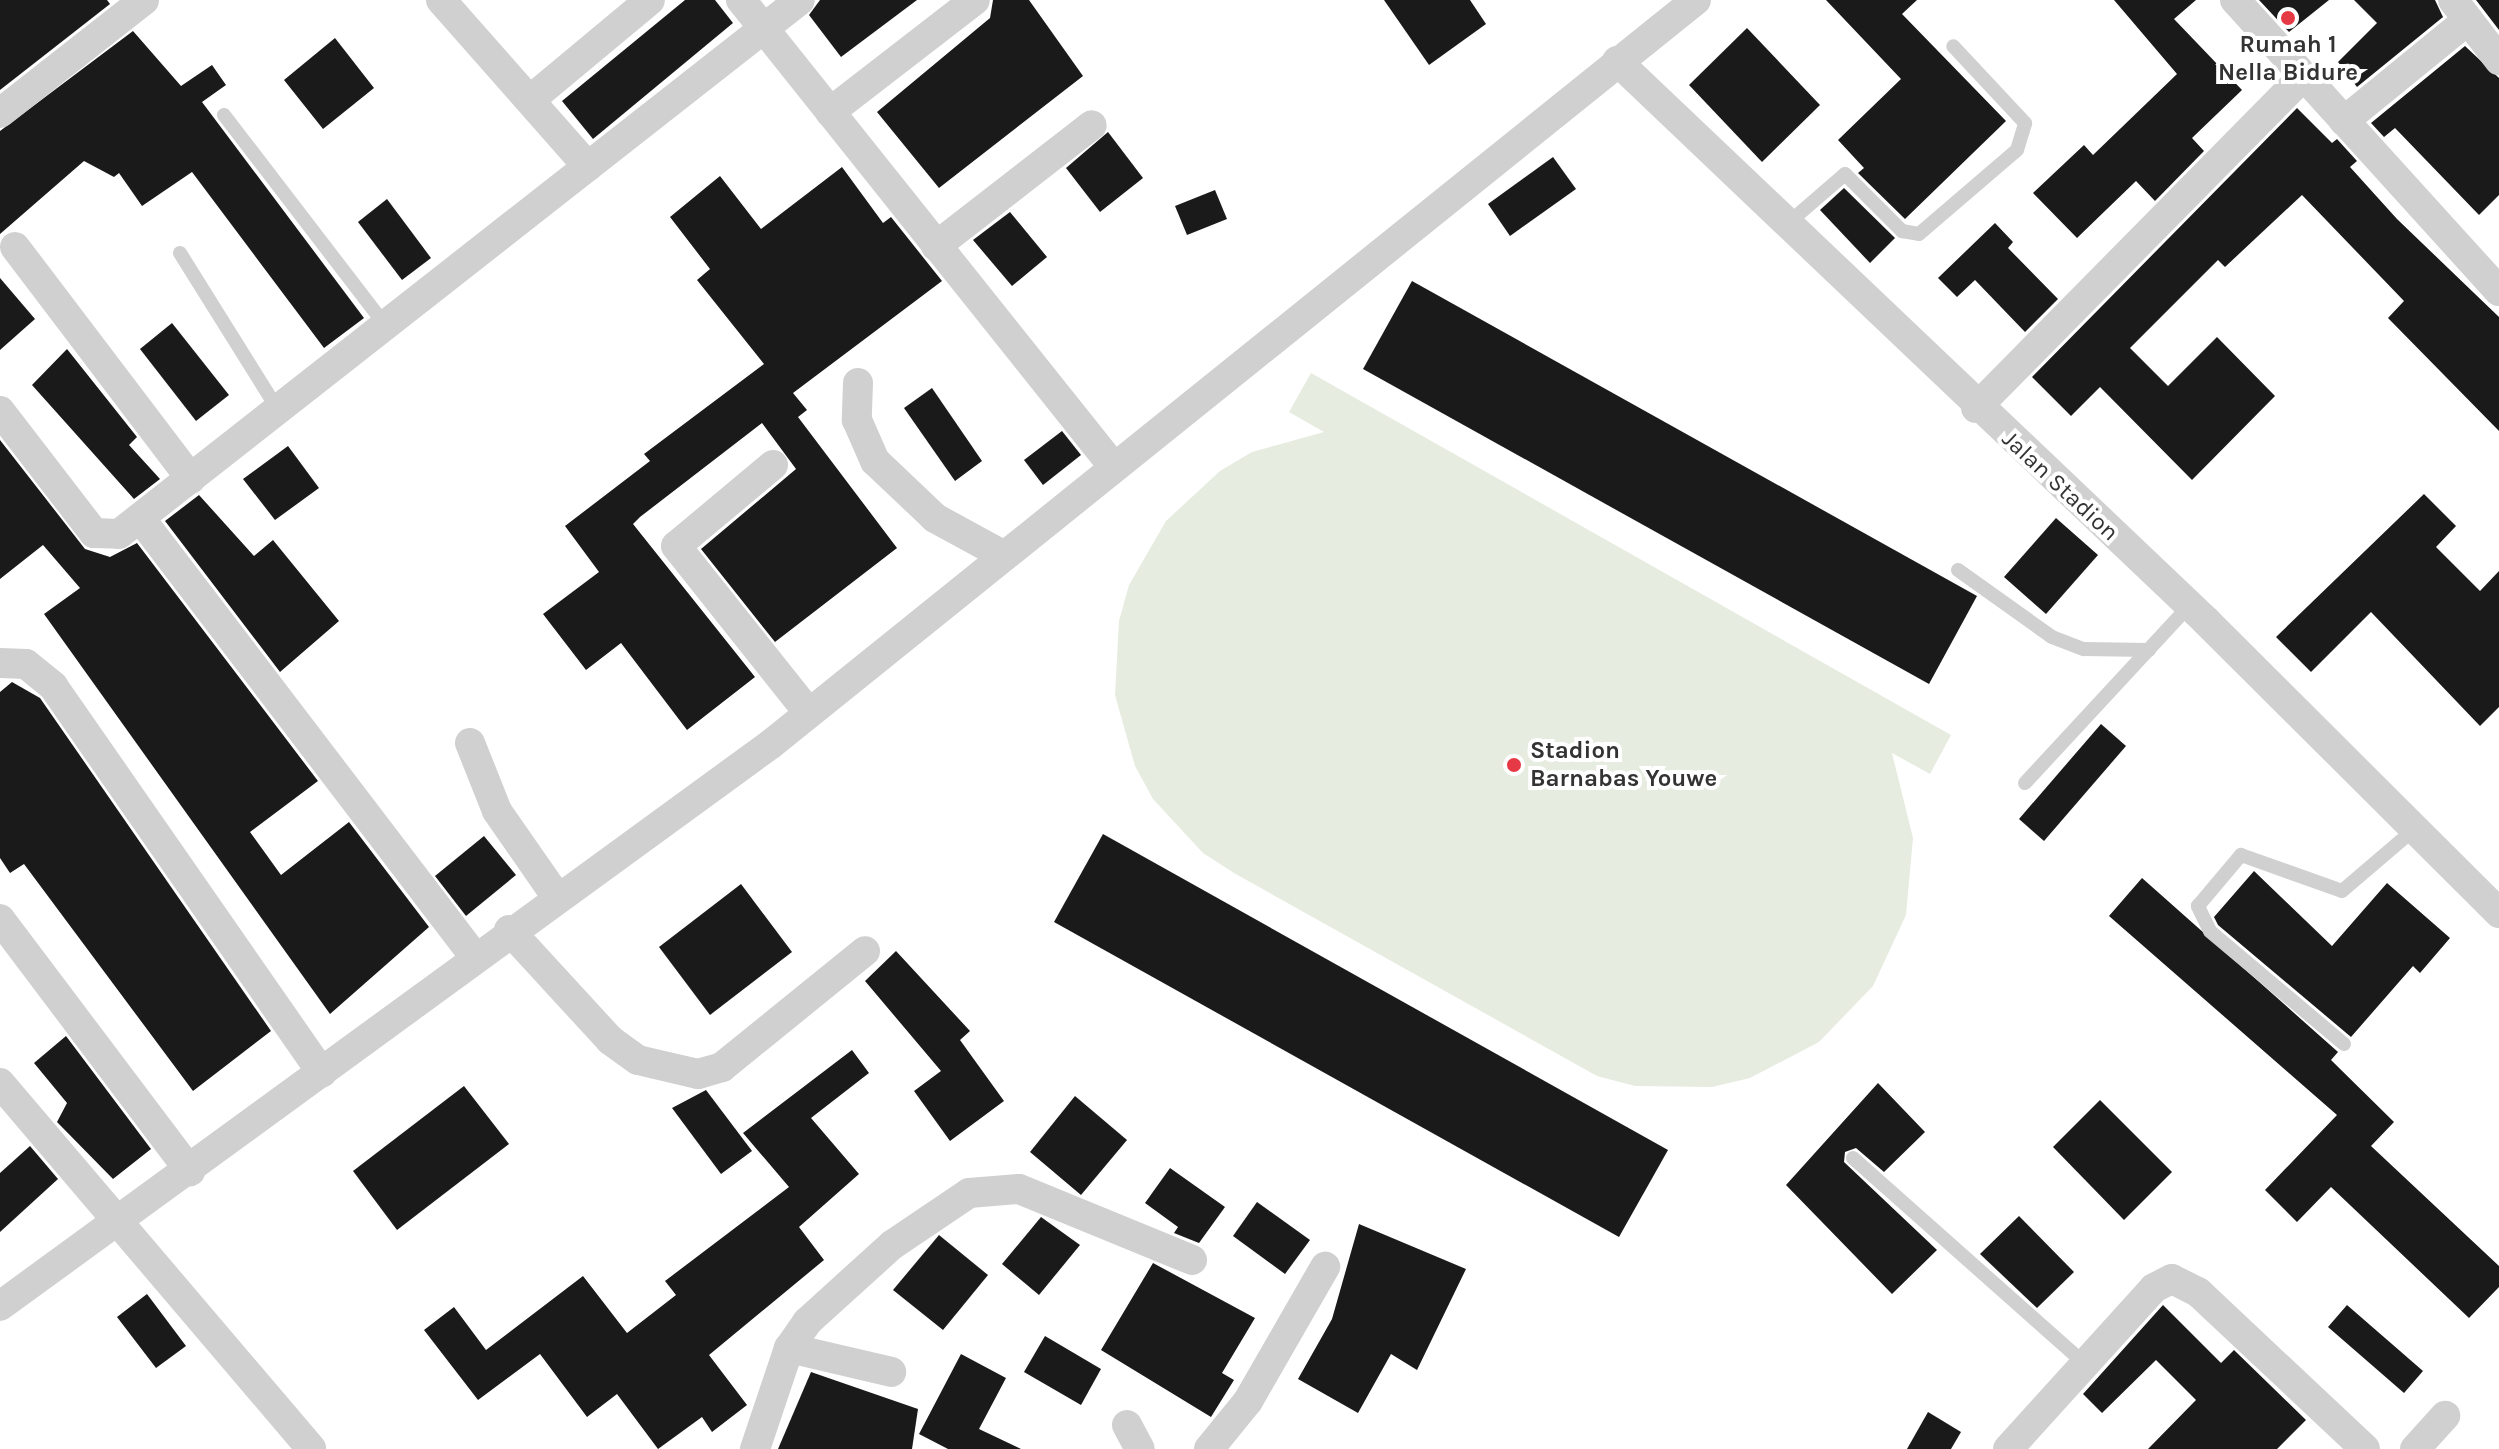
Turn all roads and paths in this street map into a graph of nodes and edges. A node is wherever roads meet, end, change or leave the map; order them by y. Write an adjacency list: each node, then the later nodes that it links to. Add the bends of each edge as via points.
1 (441, 0): 15 (street)
2 (650, 0): 15 (street)
3 (741, 0): 10 (street)
4 (800, 0): 10 (street)
5 (975, 0): 16 (street)
6 (1696, 0): 13 (street)
7 (2235, 0): 14 (street)
8 (128, 5): 17 (street)
9 (2460, 10): 12 (street); 19 (street)
10 (764, 28): 16 (street); 21 (street)
11 (1953, 46): 22 (lane, via 2025,123 2017,150 1919,234 1902,231 1845,174)
12 (2499, 60)
13 (1617, 61): 22 (street, Jalan Stadion); 33 (street)
14 (2302, 77): 19 (street); 29 (street)
15 (530, 100): 21 (street)
16 (830, 112): 23 (street)
17 (0, 113)
18 (224, 115): 27 (lane)
19 (2344, 121): 26 (street)
20 (1092, 125): 23 (street)
21 (588, 167): 27 (street)
22 (1786, 225): 29 (street, Jalan Stadion)
23 (936, 246): 33 (street)
24 (15, 247): 34 (street)
25 (180, 253): 31 (lane)
26 (2499, 291)
27 (386, 326): 31 (street)
28 (858, 383): 36 (street, via 857,420 875,461 935,518)
29 (1976, 408): 38 (street, Jalan Stadion)
30 (0, 411): 35 (street, via 94,533 109,538)
31 (278, 411): 34 (street)
32 (773, 465): 41 (street, via 676,546)
33 (1113, 466): 36 (street)
34 (191, 479): 35 (street)
35 (140, 518): 50 (street)
36 (1003, 555): 41 (street)
37 (1958, 570): 39 (lane, via 2052,637 2084,649)
38 (2189, 606): 39 (lane); 44 (street, Jalan Stadion)
39 (2149, 650): 43 (lane)
40 (0, 663): 52 (street, via 34,667 53,686)
41 (809, 713): 45 (street)
42 (470, 743): 45 (street, via 497,811)
43 (2025, 783)
44 (2417, 827): 46 (street, Jalan Stadion); 51 (lane, via 2342,891 2241,855 2198,906 2210,931)
45 (556, 896): 48 (street)
46 (2499, 913)
47 (0, 919): 56 (street)
48 (509, 930): 49 (street, via 610,1040 649,1064 698,1074 722,1067); 50 (street)
49 (865, 951)
50 (474, 956): 52 (street)
51 (2344, 1044)
52 (322, 1073): 56 (street)
53 (0, 1083): 54 (street)
54 (9, 1116): 57 (street)
55 (1853, 1158): 62 (lane)
56 (190, 1171): 57 (street)
57 (119, 1225): 60 (street); 65 (street)
58 (1192, 1260): 61 (street, via 1019,1189 969,1193 892,1245 807,1322)
59 (1325, 1267): 67 (street, via 1248,1401)
60 (0, 1306)
61 (789, 1348): 63 (street); 66 (street)
62 (2085, 1364): 68 (street); 69 (street, via 2154,1288 2172,1279 2198,1292)
63 (891, 1372)
64 (2445, 1416): 70 (street)
65 (311, 1449)
66 (755, 1449)
67 (1209, 1449)
68 (2008, 1449)
69 (2365, 1449)
70 (2415, 1449)

